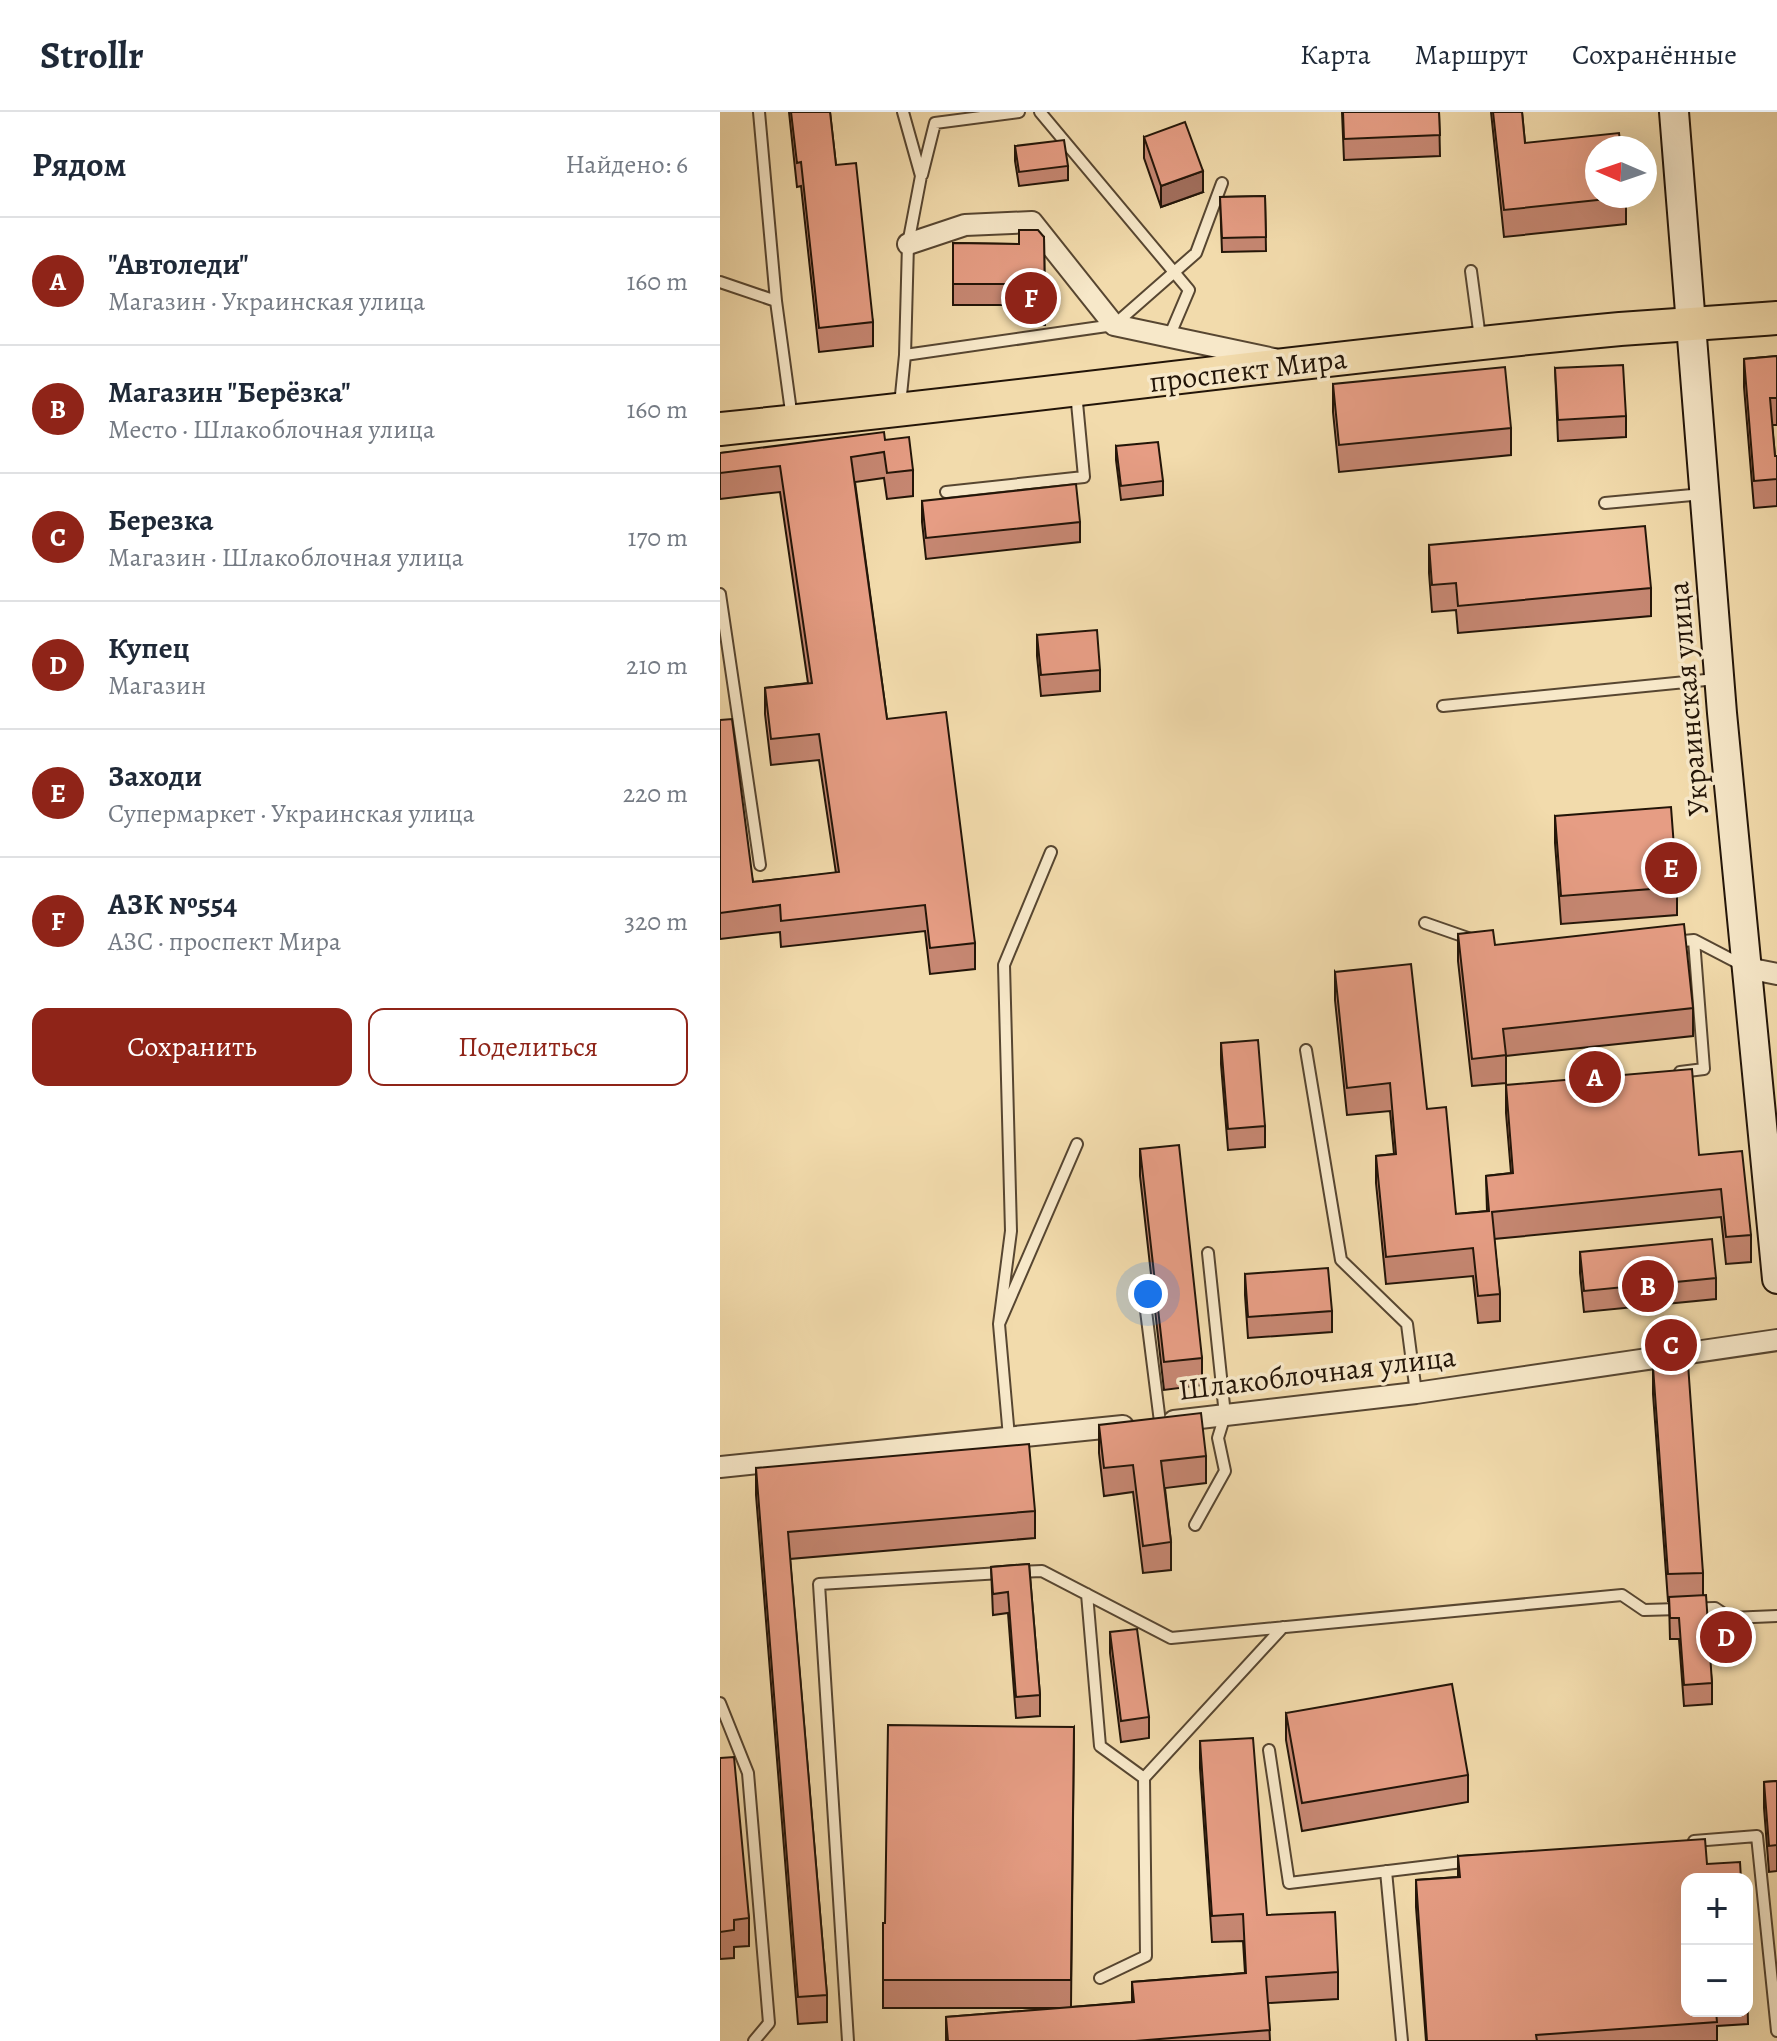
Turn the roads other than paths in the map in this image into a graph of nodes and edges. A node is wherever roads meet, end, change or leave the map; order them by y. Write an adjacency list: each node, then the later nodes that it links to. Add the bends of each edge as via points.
1 (759, 112): 12 (lane)
2 (903, 112): 6 (lane)
3 (1019, 112): 6 (lane, via 935,123)
4 (1040, 112): 10 (lane)
5 (1674, 112): 14 (main road, Украинская улица)
6 (921, 176): 8 (lane)
7 (1222, 183): 10 (lane, via 1196,253)
8 (908, 244): 15 (street, via 965,225 1032,222); 18 (lane)
9 (1471, 271): 17 (lane)
10 (1174, 272): 15 (lane); 16 (lane, via 1189,290)
11 (720, 282): 12 (lane)
12 (776, 301): 22 (lane)
13 (1777, 318): 14 (main road, проспект Мира)
14 (1691, 324): 17 (main road, проспект Мира); 25 (main road, Украинская улица)
15 (1114, 325): 16 (street); 18 (lane)
16 (1169, 337): 19 (street)
17 (1480, 344): 19 (main road, проспект Мира)
18 (905, 355): 21 (lane)
19 (1297, 363): 20 (main road, проспект Мира)
20 (1076, 390): 21 (main road, проспект Мира); 24 (lane, via 1084,477)
21 (900, 411): 22 (main road, проспект Мира)
22 (792, 422): 23 (main road, проспект Мира)
23 (720, 429)
24 (946, 492)
25 (1705, 494): 26 (lane); 28 (main road, Украинская улица)
26 (1605, 503)
27 (720, 594): 31 (lane)
28 (1719, 679): 29 (lane); 36 (main road, Украинская улица)
29 (1443, 706)
30 (1051, 852): 44 (lane, via 1004,965 1011,1231)
31 (760, 865)
32 (1425, 923): 35 (lane)
33 (1694, 940): 34 (lane); 36 (lane); 39 (lane, via 1704,1069)
34 (1664, 942)
35 (1483, 943)
36 (1747, 968): 37 (street); 42 (main road, Украинская улица)
37 (1777, 974)
38 (1306, 1050): 46 (lane, via 1341,1260 1407,1324)
39 (1674, 1073)
40 (1077, 1144): 44 (lane)
41 (1208, 1253): 47 (lane)
42 (1777, 1279)
43 (1143, 1287): 48 (lane)
44 (999, 1324): 49 (lane)
45 (1777, 1340): 46 (street, Шлакоблочная улица)
46 (1416, 1393): 47 (street, Шлакоблочная улица)
47 (1225, 1415): 48 (street, Шлакоблочная улица); 51 (lane, via 1218,1438 1225,1471)
48 (1160, 1422): 49 (street, Шлакоблочная улица)
49 (1009, 1437): 50 (street, Шлакоблочная улица)
50 (720, 1467)
51 (1195, 1525)
52 (1087, 1594): 54 (lane, via 1171,1638); 57 (lane, via 1100,1746); 64 (lane, via 1042,1571 819,1584)
53 (1777, 1616): 54 (lane, via 1730,1618 1715,1608 1644,1610 1622,1595)
54 (1283, 1627): 57 (lane)
55 (720, 1703): 63 (lane, via 748,1773 769,2023)
56 (1269, 1750): 60 (lane, via 1289,1883)
57 (1144, 1778): 61 (lane, via 1146,1956)
58 (1677, 1843): 62 (lane, via 1757,1836)
59 (1487, 1859): 60 (lane)
60 (1386, 1871): 65 (lane)
61 (1100, 1978)
62 (1777, 2031)
63 (754, 2041)
64 (848, 2041)
65 (1402, 2041)

